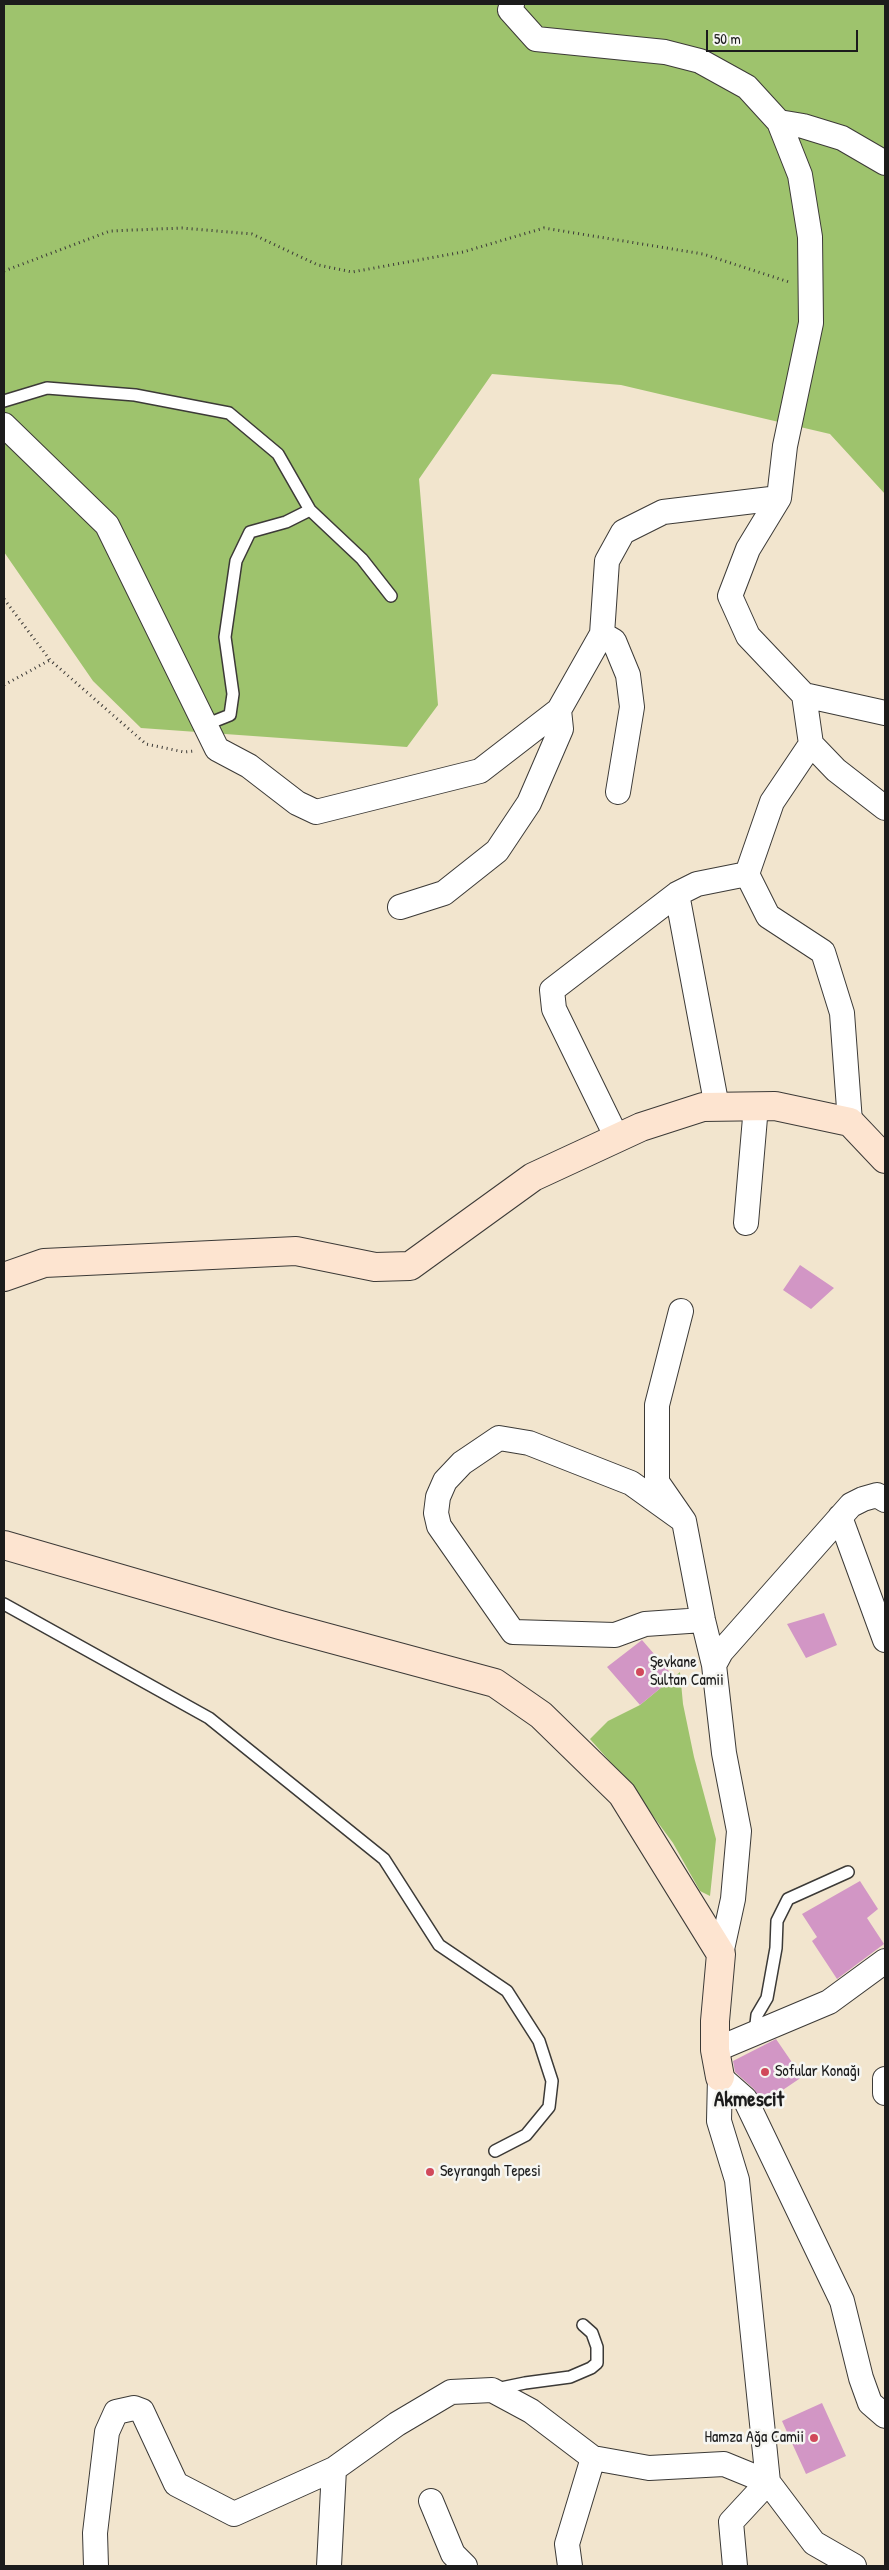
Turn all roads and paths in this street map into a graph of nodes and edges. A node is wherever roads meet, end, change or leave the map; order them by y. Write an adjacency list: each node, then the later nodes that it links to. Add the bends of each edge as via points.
1 (512, 4): 2 (street, via 510,10 536,39 665,52 700,61 748,87)
2 (779, 122): 3 (street, via 842,138); 5 (street, via 800,175 810,237)
3 (885, 163)
4 (4, 271): 5 (path, via 110,231 182,228 252,234 318,265 352,272 463,252 544,228 703,254)
5 (811, 290): 8 (street, via 811,323 785,446)
6 (4, 401): 9 (lane, via 47,388 134,395 229,413 278,454)
7 (4, 426): 18 (street, via 107,525)
8 (779, 498): 12 (street, via 663,512 623,532 607,561); 15 (street, via 748,549 730,596 748,636)
9 (310, 510): 10 (lane, via 362,559); 18 (lane, via 286,522 250,532 236,561 225,637 233,694 230,715)
10 (391, 596)
11 (4, 599): 13 (path)
12 (602, 634): 16 (street); 21 (street, via 614,641 628,674 632,707)
13 (50, 660): 14 (path); 20 (path, via 146,744 184,752)
14 (4, 685)
15 (804, 695): 17 (street); 19 (street)
16 (559, 710): 20 (street, via 480,771 316,812 297,803 249,766); 25 (street, via 561,729 529,803 497,851 444,892)
17 (885, 713)
18 (205, 725): 20 (street)
19 (811, 744): 22 (street, via 836,770); 23 (street, via 772,802)
20 (218, 749)
21 (618, 792)
22 (885, 808)
23 (747, 874): 24 (street, via 697,884); 28 (street, via 768,916 823,952 842,1013)
24 (677, 894): 26 (street); 29 (street, via 552,990 554,1009)
25 (400, 907)
26 (717, 1106): 27 (main road); 29 (main road, via 703,1107)
27 (756, 1106): 28 (main road, via 775,1106); 31 (street)
28 (850, 1122): 30 (main road)
29 (617, 1138): 32 (main road, via 534,1177 410,1266 375,1267 296,1251 44,1263)
30 (885, 1159)
31 (746, 1223)
32 (4, 1277)
33 (681, 1311): 36 (street, via 657,1405 657,1482)
34 (885, 1500): 35 (street, via 877,1496 863,1499 851,1505)
35 (840, 1517): 40 (street); 41 (street, via 721,1652)
36 (684, 1521): 39 (street); 39 (street, via 631,1483 529,1443 499,1438 462,1464 445,1481 436,1513 439,1526 513,1632 615,1635 645,1624)
37 (4, 1545): 43 (main road, via 495,1683 541,1715 622,1794)
38 (4, 1604): 50 (lane, via 209,1718 384,1859 439,1945 507,1991 540,2041 552,2081 549,2107 526,2134)
39 (703, 1620): 41 (street)
40 (885, 1640)
41 (714, 1665): 43 (street, via 724,1753 739,1832 734,1899)
42 (848, 1872): 45 (lane, via 788,1900 777,1921 767,1998 758,2015)
43 (721, 1954): 46 (main road)
44 (885, 1961): 45 (street, via 829,2002)
45 (755, 2034): 46 (street)
46 (715, 2050): 47 (main road)
47 (720, 2077): 53 (street, via 745,2100 842,2301 870,2403); 56 (street, via 719,2121 737,2180)
48 (885, 2079): 49 (street)
49 (885, 2093)
50 (495, 2151)
51 (583, 2325): 52 (lane, via 592,2334 597,2347 597,2362 591,2368 570,2377)
52 (492, 2390): 54 (street, via 531,2411); 55 (street, via 451,2392 396,2424)
53 (885, 2416)
54 (593, 2458): 56 (street, via 649,2468 724,2464); 61 (street, via 567,2544)
55 (334, 2468): 58 (street, via 234,2514 176,2484 142,2411 134,2408 116,2412 107,2432 94,2533); 59 (street)
56 (768, 2482): 62 (street, via 731,2522); 63 (street, via 814,2543)
57 (431, 2501): 60 (street, via 453,2554)
58 (96, 2566)
59 (329, 2566)
60 (465, 2566)
61 (570, 2566)
62 (735, 2566)
63 (854, 2566)

